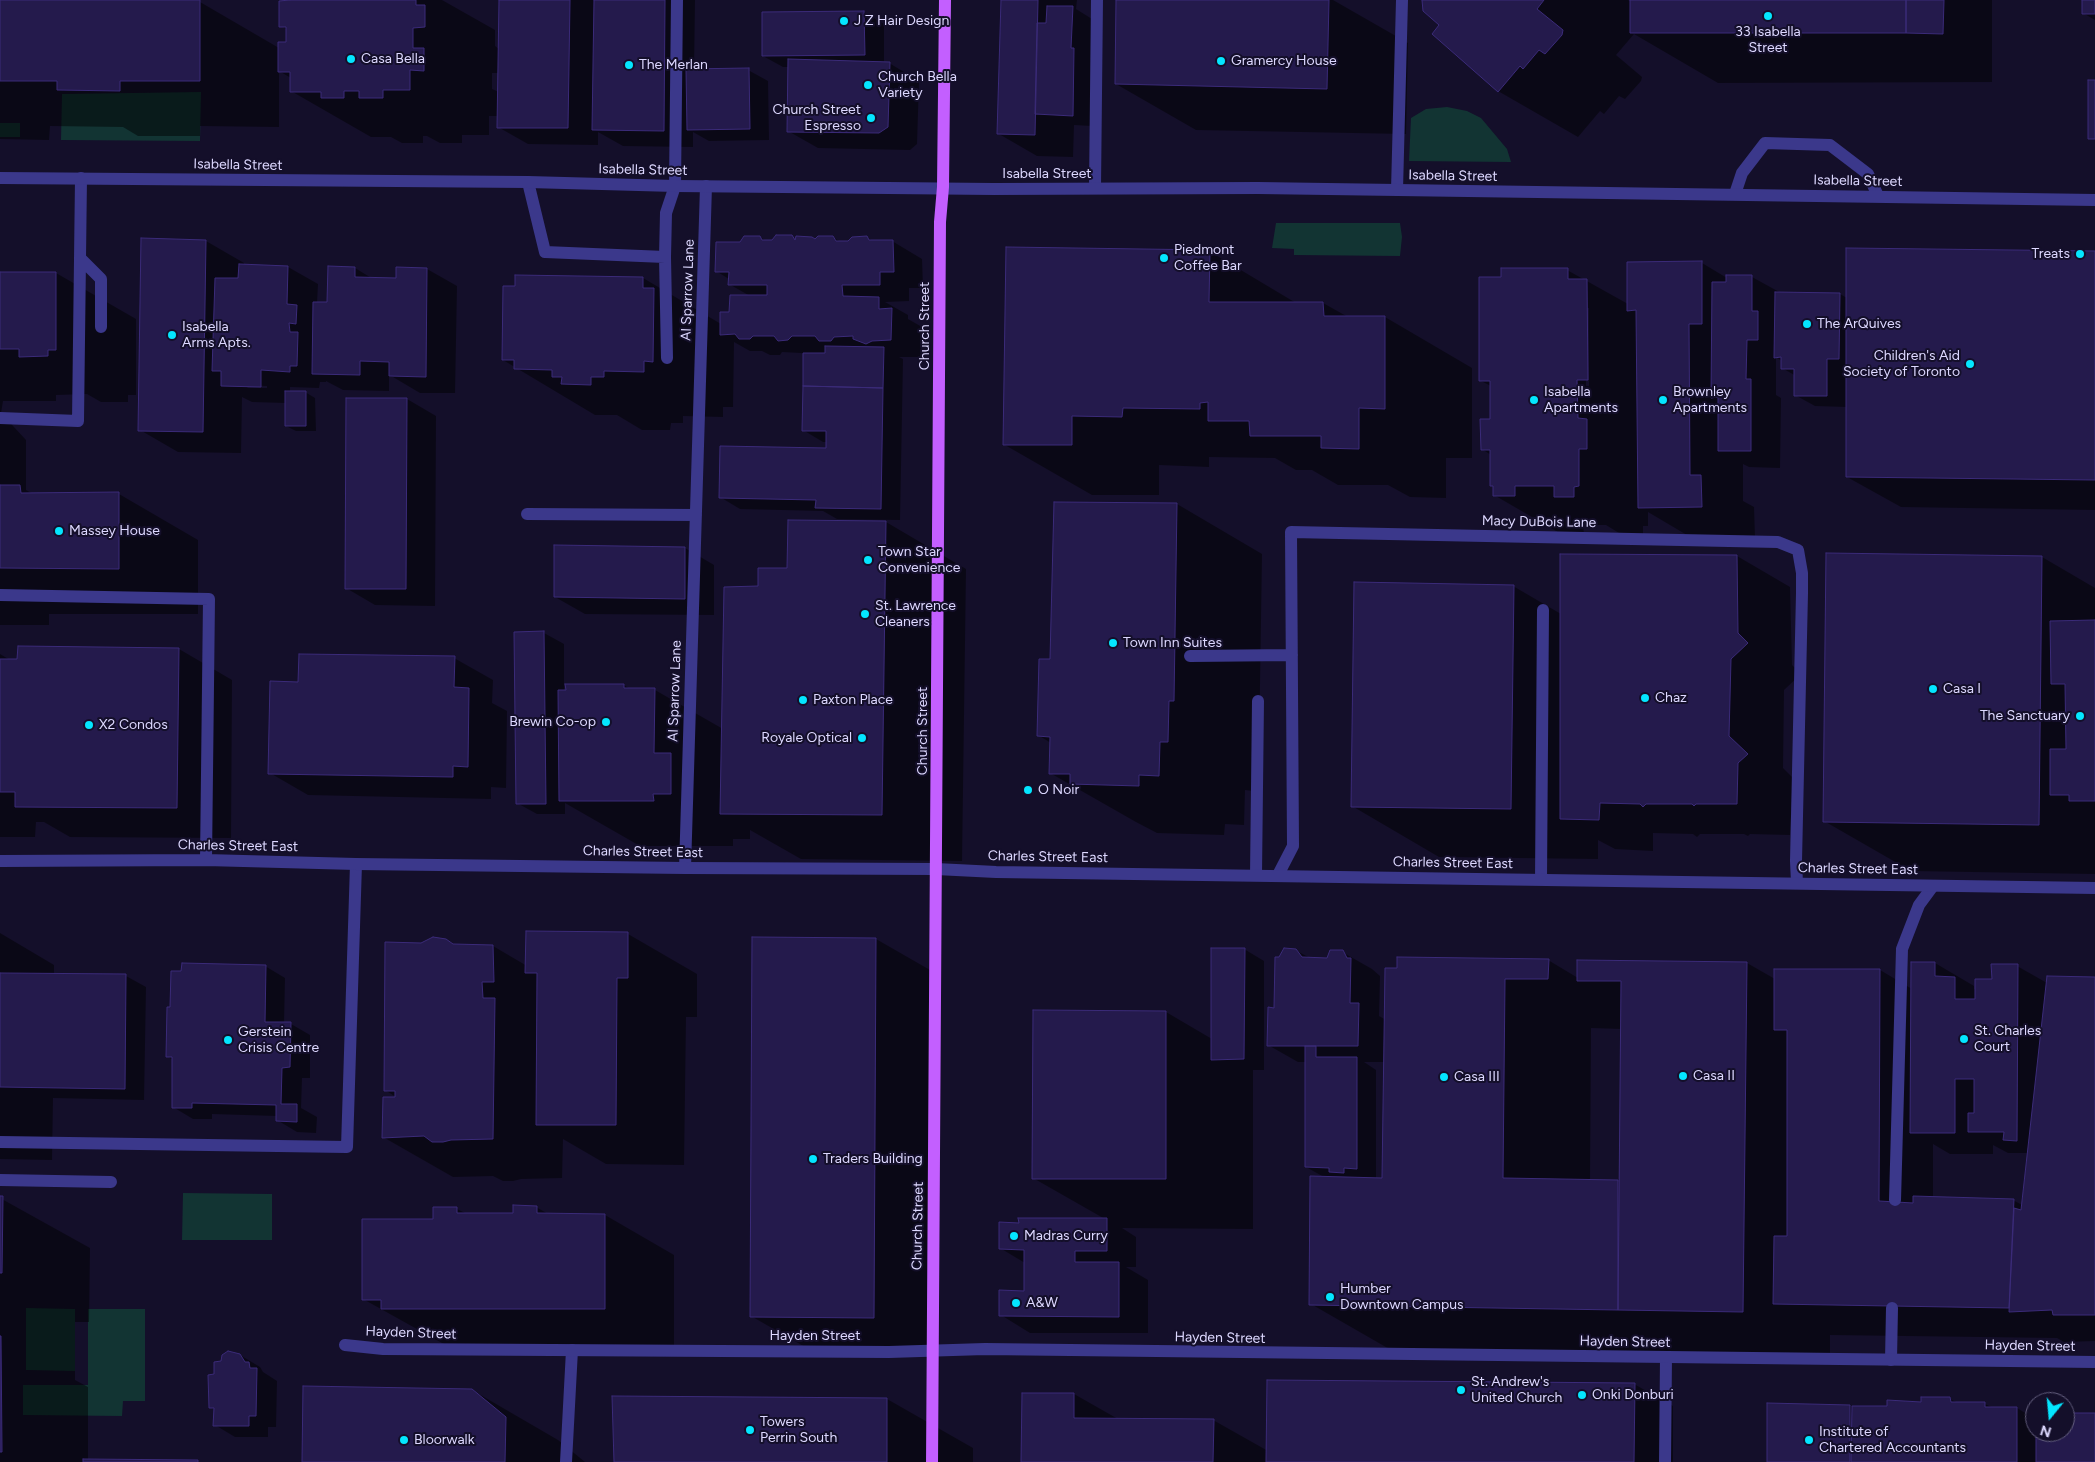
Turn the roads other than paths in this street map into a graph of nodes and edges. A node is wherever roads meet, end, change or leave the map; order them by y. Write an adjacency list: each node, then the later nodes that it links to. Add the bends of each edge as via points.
1 (677, 0): 8 (street)
2 (945, 0): 10 (main road, Church Street)
3 (1097, 0): 11 (street)
4 (1402, 0): 12 (street)
5 (0, 178): 6 (street, Isabella Street)
6 (82, 178): 7 (street, Isabella Street); 17 (street)
7 (528, 182): 8 (street, Isabella Street); 16 (street, via 545,252)
8 (674, 186): 9 (street, Isabella Street); 16 (street, via 666,213)
9 (706, 186): 10 (street, Isabella Street); 22 (street, Al Sparrow Lane)
10 (943, 187): 11 (street, Isabella Street); 32 (main road, Church Street, via 940,222)
11 (1095, 188): 12 (street, Isabella Street)
12 (1397, 190): 13 (street, Isabella Street)
13 (1735, 194): 14 (street, Isabella Street); 14 (street, via 1742,174 1765,143 1830,145 1868,174)
14 (1878, 196): 15 (street, Isabella Street)
15 (2095, 200)
16 (665, 257): 19 (street)
17 (81, 259): 18 (street, via 101,279); 20 (street, via 78,421)
18 (101, 327)
19 (668, 358)
20 (0, 418)
21 (527, 514): 22 (street)
22 (696, 515): 31 (street, Al Sparrow Lane)
23 (0, 595): 28 (street, via 209,599)
24 (1543, 610): 35 (street)
25 (1190, 656): 26 (street)
26 (1292, 656): 34 (street, Macy DuBois Lane, via 1293,846); 36 (street, Macy DuBois Lane, via 1291,532 1778,542 1798,550 1802,593)
27 (1258, 702): 33 (street)
28 (206, 860): 29 (street, Charles Street East); 30 (street, Charles Street East)
29 (0, 861)
30 (356, 864): 31 (street, Charles Street East); 39 (street, via 347,1147)
31 (685, 868): 32 (street, Charles Street East)
32 (936, 869): 33 (street, Charles Street East); 46 (main road, Church Street)
33 (1256, 875): 34 (street, Charles Street East)
34 (1278, 875): 35 (street, Charles Street East)
35 (1542, 879): 36 (street, Charles Street East)
36 (1797, 883): 37 (street, Charles Street East)
37 (1933, 886): 38 (street, Charles Street East); 42 (street, via 1919,905 1902,950)
38 (2095, 888)
39 (0, 1142)
40 (0, 1180): 41 (street)
41 (111, 1182)
42 (1895, 1200)
43 (1892, 1308): 48 (street)
44 (345, 1345): 45 (street, Hayden Street, via 383,1349)
45 (572, 1350): 46 (street, Hayden Street); 50 (street)
46 (932, 1351): 47 (street, Hayden Street); 51 (main road, Church Street)
47 (1666, 1357): 48 (street, Hayden Street); 52 (street)
48 (1891, 1360): 49 (street, Hayden Street)
49 (2095, 1362)
50 (566, 1462)
51 (932, 1462)
52 (1665, 1462)

